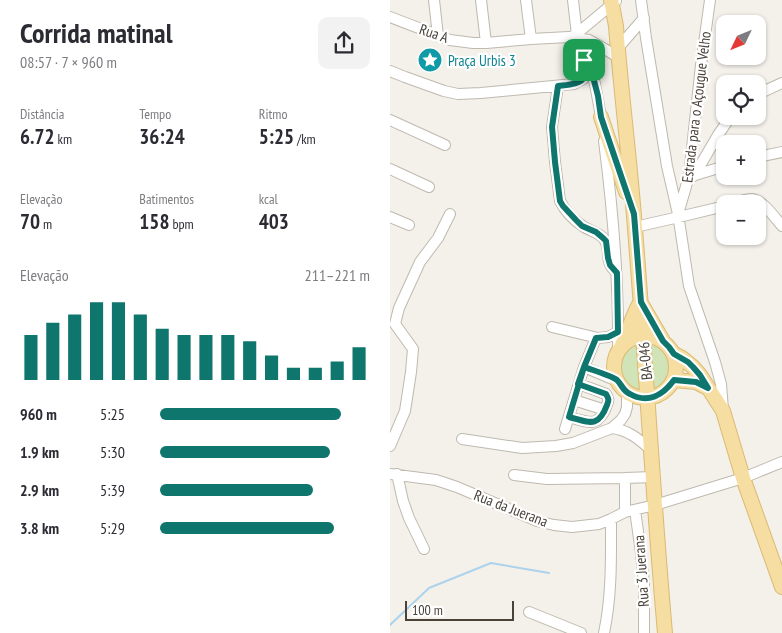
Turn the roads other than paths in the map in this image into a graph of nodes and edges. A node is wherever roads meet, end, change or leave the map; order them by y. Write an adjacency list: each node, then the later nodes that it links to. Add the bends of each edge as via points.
1 (434, 0): 10 (street)
2 (481, 0): 13 (street)
3 (526, 0): 12 (street)
4 (573, 0): 11 (street)
5 (641, 0): 8 (street)
6 (710, 0): 28 (street, Estrada para o Açougue Velho)
7 (613, 1): 11 (street); 14 (main road, BA-046 / BA-046)
8 (644, 18): 14 (street); 33 (street)
9 (391, 21): 10 (street, Rua A)
10 (438, 36): 13 (street, Rua A)
11 (575, 36): 12 (street, Rua A); 14 (street, Rua A); 15 (street)
12 (531, 39): 13 (street, Rua A)
13 (486, 43)
14 (618, 53): 35 (main road, BA-046 / BA-046)
15 (584, 60): 18 (street, via 583,79); 20 (street, via 592,73)
16 (390, 71): 18 (street, via 444,92 458,94)
17 (782, 83): 19 (street)
18 (558, 86): 38 (street, via 552,127 560,201 582,226 603,238 610,265)
19 (766, 90)
20 (601, 117): 35 (main road); 38 (street)
21 (390, 120): 23 (street)
22 (725, 125): 28 (street)
23 (445, 145)
24 (782, 152): 25 (street)
25 (766, 155)
26 (390, 169): 29 (street)
27 (716, 169): 28 (street)
28 (691, 177): 33 (street, Estrada para o Açougue Velho)
29 (429, 187)
30 (716, 208): 33 (street)
31 (766, 209): 37 (street)
32 (450, 214): 62 (street, via 438,238 420,262 399,308 395,324 413,349 405,412)
33 (678, 216): 35 (street); 56 (street, via 689,286 716,362)
34 (390, 217): 36 (street)
35 (635, 220): 39 (main road, BA-046 / BA-046)
36 (408, 225)
37 (782, 226)
38 (617, 273): 41 (street)
39 (641, 302): 42 (main road, BA-046 / BA-046); 44 (main road); 45 (main road)
40 (552, 327): 43 (street)
41 (618, 332): 43 (street); 45 (street)
42 (642, 336): 44 (main road, via 653,336); 45 (main road, via 627,341); 53 (main road, BA-046 / BA-046)
43 (596, 338): 47 (street)
44 (663, 341): 46 (main road)
45 (620, 349): 48 (main road, via 614,363)
46 (674, 354): 50 (main road, via 676,372); 51 (main road, via 688,362)
47 (584, 367): 48 (street); 49 (street)
48 (617, 381): 52 (main road)
49 (578, 384): 54 (street); 55 (street, via 606,394 609,400)
50 (669, 386): 51 (main road, via 696,382); 53 (main road, via 659,395); 60 (main road)
51 (708, 388): 56 (main road)
52 (628, 393): 53 (main road); 58 (street, via 624,414); 60 (main road)
53 (648, 398): 60 (main road, BA-046 / BA-046)
54 (574, 400): 55 (street); 57 (street)
55 (605, 410): 57 (street, via 599,420 592,422)
56 (723, 411): 69 (main road)
57 (569, 417): 59 (street)
58 (612, 428): 61 (street, via 573,444 556,446 522,448); 63 (street, via 631,434)
59 (565, 429)
60 (650, 430): 63 (main road, BA-046 / BA-046)
61 (462, 439)
62 (390, 446)
63 (651, 450): 67 (main road, BA-046 / BA-046)
64 (782, 462): 69 (street, Rua da Juerana)
65 (393, 474): 72 (street, Rua da Juerana, via 457,486 537,521 554,525 588,526); 73 (street, Rua da Juerana)
66 (514, 475): 68 (street, via 546,479)
67 (653, 477): 68 (street); 70 (main road, BA-046 / BA-046)
68 (625, 478): 71 (street, Rua 3 Juerana)
69 (743, 478): 70 (street, Rua da Juerana); 74 (main road)
70 (655, 505): 71 (street, Rua da Juerana); 79 (main road, BA-046 / BA-046)
71 (630, 511): 72 (street, Rua da Juerana); 78 (street, Rua 3 Juerana, via 642,553)
72 (611, 520): 77 (street, via 612,580)
73 (424, 549)
74 (782, 587)
75 (529, 612): 76 (street)
76 (581, 633)
77 (604, 633)
78 (644, 633)
79 (665, 633)

